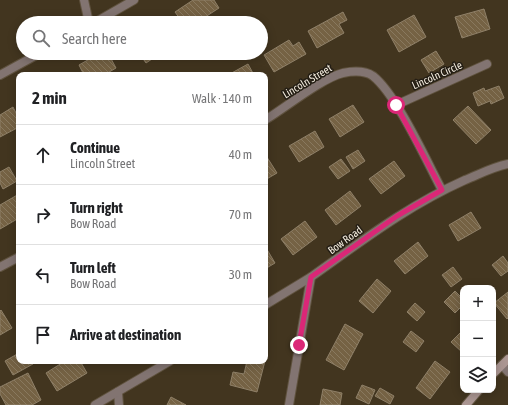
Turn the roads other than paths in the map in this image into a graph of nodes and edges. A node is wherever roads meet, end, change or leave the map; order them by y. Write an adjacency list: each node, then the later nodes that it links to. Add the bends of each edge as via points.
1 (84, 0): 3 (street)
2 (134, 0): 4 (street)
3 (87, 16)
4 (106, 16)
5 (27, 60): 7 (street)
6 (487, 64): 8 (street, Lincoln Circle)
7 (0, 75)
8 (396, 105): 9 (street, Lincoln Street, via 372,76 358,71 342,74 316,86); 11 (street, Lincoln Street)
9 (268, 118)
10 (508, 164): 11 (street, Bow Road)
11 (442, 190): 14 (street, Bow Road, via 397,216)
12 (16, 259): 13 (street)
13 (0, 267)
14 (311, 277): 15 (street, Bow Road); 25 (street)
15 (268, 303)
16 (508, 358): 18 (street)
17 (165, 364): 21 (street)
18 (502, 365): 19 (street); 20 (street)
19 (496, 371)
20 (508, 372)
21 (118, 392): 23 (street); 24 (street)
22 (476, 393): 26 (street)
23 (95, 405)
24 (119, 405)
25 (289, 405)
26 (466, 405)

